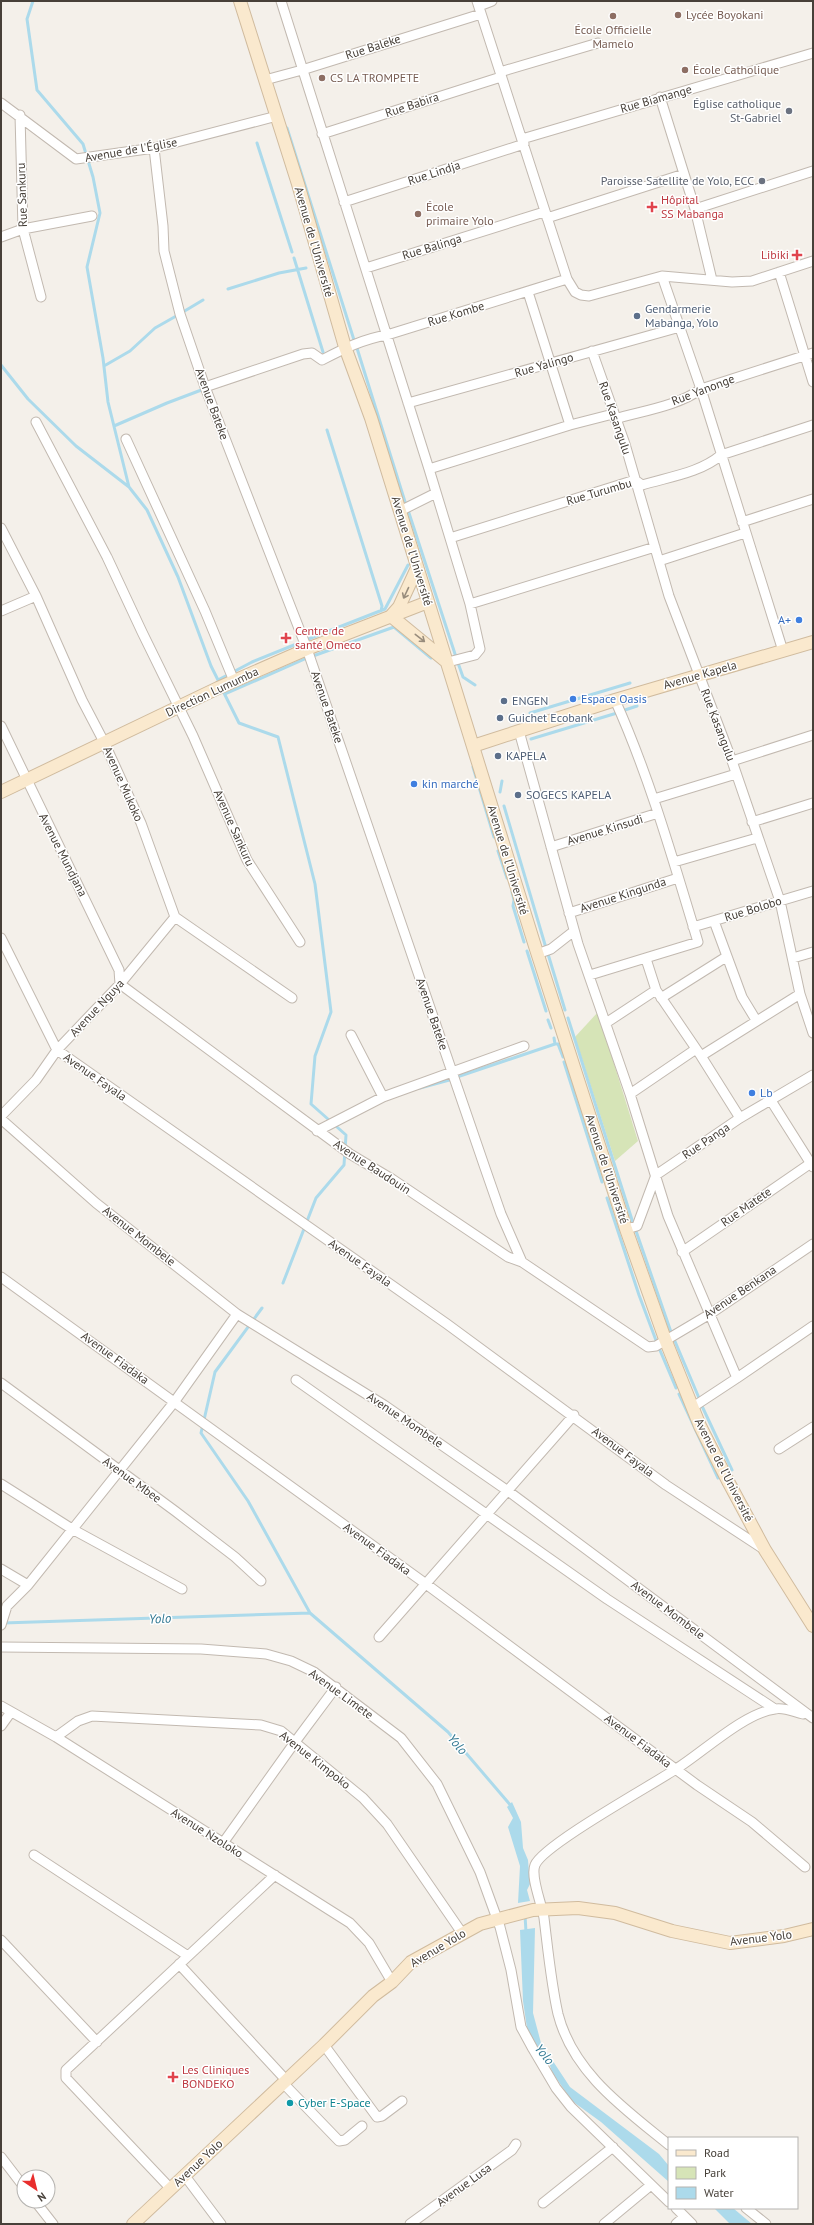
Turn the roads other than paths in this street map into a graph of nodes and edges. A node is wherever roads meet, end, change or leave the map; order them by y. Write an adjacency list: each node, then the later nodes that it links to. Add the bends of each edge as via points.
1 (240, 1): 9 (main road, Avenue de l’Université)
2 (281, 1): 7 (street)
3 (492, 1): 4 (street, Rue Baleke)
4 (479, 7): 7 (street, Rue Baleke); 8 (street)
5 (598, 43): 8 (street, Rue Babira)
6 (813, 53): 10 (street, Rue Biamange)
7 (302, 70): 9 (street, Rue Baleke); 14 (street)
8 (501, 74): 14 (street, Rue Babira); 15 (street)
9 (265, 80): 13 (main road, Avenue de l’Université)
10 (660, 97): 15 (street, Rue Biamange); 18 (street)
11 (1, 103): 12 (street, Avenue de l'Église)
12 (20, 115): 16 (street, Avenue de l'Église, via 76,159); 23 (street, Rue Sankuru)
13 (277, 116): 16 (street, Avenue de l'Église); 35 (main road, Avenue de l’Université)
14 (322, 134): 19 (street)
15 (523, 142): 19 (street, Rue Lindja); 21 (street)
16 (154, 148): 40 (street, Avenue Bateke, via 168,274)
17 (813, 171): 20 (street)
18 (684, 174): 20 (street); 21 (street, Rue Balinga)
19 (344, 202): 26 (street)
20 (695, 209): 30 (street)
21 (546, 215): 26 (street, Rue Balinga); 29 (street)
22 (92, 216): 23 (street)
23 (23, 229): 24 (street); 32 (street, Rue Sankuru)
24 (1, 237)
25 (813, 261): 27 (street)
26 (366, 268): 34 (street)
27 (779, 272): 30 (street, via 742,282); 37 (street)
28 (662, 276): 29 (street, via 589,296 575,292); 30 (street); 33 (street)
29 (567, 279): 31 (street, Rue Kombe)
30 (712, 280)
31 (528, 292): 34 (street, Rue Kombe); 38 (street)
32 (41, 297)
33 (680, 327): 36 (street, Rue Yalingo); 41 (street)
34 (387, 335): 35 (street, Rue Kombe, via 372,337); 42 (street)
35 (346, 347): 40 (street, Rue Kombe, via 322,360 312,352 303,354); 53 (main road, Avenue de l’Université)
36 (592, 351): 38 (street, Rue Yalingo); 43 (street, Rue Kasangulu)
37 (809, 354): 39 (street); 41 (street, Rue Yanonge)
38 (550, 363): 42 (street, Rue Yalingo); 45 (street)
39 (813, 382)
40 (205, 387): 67 (street, Avenue Bateke)
41 (701, 389): 43 (street, Rue Yanonge, via 692,396 678,401); 48 (street)
42 (408, 403): 49 (street)
43 (614, 416): 45 (street, Rue Yanonge); 50 (street, Rue Kasangulu)
44 (36, 422): 73 (street, Avenue Sankuru, via 107,557)
45 (570, 425): 49 (street, Rue Yanonge)
46 (813, 425): 48 (street, Rue Turumbu)
47 (126, 439): 71 (street, via 205,611)
48 (721, 455): 50 (street, Rue Turumbu, via 701,467 642,485); 54 (street)
49 (429, 470): 51 (street)
50 (635, 480): 57 (street, Rue Turumbu); 58 (street, Rue Kasangulu)
51 (436, 493): 53 (street); 57 (street)
52 (813, 500): 54 (street)
53 (400, 511): 60 (main road, Avenue de l’Université)
54 (742, 522): 56 (street)
55 (1, 528): 61 (street, Avenue Mukoko)
56 (745, 533): 59 (street); 68 (street)
57 (450, 538): 63 (street)
58 (655, 547): 59 (street, Rue Kasangulu); 63 (street)
59 (659, 561): 70 (street, Rue Kasangulu, via 669,596)
60 (417, 568): 62 (main road, Avenue de l’Université); 65 (main road, one-way to 65, via 399,607)
61 (36, 596): 64 (street); 77 (street, Avenue Mukoko, via 82,700)
62 (428, 602): 65 (main road, Direction Lumumba); 69 (main road, Avenue de l’Université)
63 (470, 604): 69 (street, via 480,649 475,655)
64 (1, 611)
65 (391, 616): 67 (main road, Direction Lumumba); 69 (main road, one-way to 69)
66 (813, 642): 68 (main road, Avenue Kapela)
67 (307, 649): 71 (main road, Direction Lumumba); 119 (street, Avenue Bateke)
68 (783, 651): 70 (main road, Avenue Kapela)
69 (448, 662): 78 (main road, Avenue de l’Université)
70 (699, 674): 72 (main road, Avenue Kapela); 79 (street, Rue Kasangulu)
71 (232, 682): 73 (main road, Direction Lumumba)
72 (615, 700): 75 (main road, Avenue Kapela); 83 (street)
73 (178, 708): 77 (main road, Direction Lumumba); 99 (street, Avenue Sankuru, via 193,736 247,860)
74 (1, 726): 81 (street, Avenue Mundjana)
75 (519, 731): 78 (main road, Avenue Kapela); 88 (street)
76 (813, 735): 79 (street)
77 (104, 742): 81 (main road, Direction Lumumba); 94 (street, Avenue Mukoko, via 141,823)
78 (474, 746): 101 (main road, Avenue de l’Université)
79 (732, 761): 80 (street, Rue Kasangulu)
80 (736, 774): 83 (street, Avenue Kinsudi); 86 (street, Rue Kasangulu)
81 (26, 781): 82 (main road, Direction Lumumba); 106 (street, Avenue Mundjana, via 119,970)
82 (1, 792)
83 (654, 799): 85 (street)
84 (813, 803): 86 (street)
85 (658, 813): 88 (street, Avenue Kinsudi); 89 (street)
86 (752, 822): 87 (street, Rue Kasangulu)
87 (757, 838): 89 (street, Avenue Kingunda); 92 (street, Rue Kasangulu)
88 (551, 847): 93 (street)
89 (674, 862): 90 (street)
90 (678, 878): 93 (street, Avenue Kingunda); 96 (street)
91 (813, 891): 92 (street, Rue Bolobo)
92 (780, 901): 95 (street, Rue Bolobo); 103 (street, Rue Kasangulu)
93 (569, 913): 97 (street)
94 (175, 917): 106 (street, Avenue Nguya); 109 (street)
95 (714, 921): 96 (street, Rue Bolobo); 102 (street)
96 (693, 927): 104 (street, via 698,942)
97 (574, 931): 101 (street, via 551,949); 105 (street)
98 (1, 938): 117 (street, Avenue Fayala)
99 (300, 942)
100 (813, 952): 103 (street)
101 (537, 954): 130 (main road, Avenue de l’Université)
102 (726, 957): 110 (street); 112 (street, via 742,997)
103 (793, 958): 108 (street, Rue Kasangulu)
104 (646, 959): 105 (street); 107 (street)
105 (590, 975): 113 (street)
106 (120, 984): 117 (street, Avenue Nguya); 127 (street, Avenue Baudouin)
107 (656, 990): 110 (street); 113 (street)
108 (800, 994): 111 (street, Rue Kasangulu); 112 (street)
109 (292, 998)
110 (661, 998): 118 (street)
111 (811, 1018): 114 (street, Rue Kasangulu)
112 (756, 1020): 118 (street)
113 (606, 1024): 121 (street)
114 (813, 1033)
115 (351, 1036): 122 (street)
116 (524, 1046): 119 (street)
117 (57, 1050): 124 (street, Avenue Nguya, via 36,1080); 145 (street, Avenue Fayala)
118 (699, 1053): 121 (street); 125 (street)
119 (452, 1073): 122 (street); 133 (street, Avenue Bateke, via 499,1207)
120 (813, 1075): 123 (street, Rue Panga)
121 (630, 1094): 129 (street)
122 (383, 1097): 127 (street)
123 (770, 1099): 125 (street, Rue Panga); 128 (street)
124 (1, 1116)
125 (740, 1118): 129 (street, Rue Panga)
126 (1, 1119): 135 (street, Avenue Mombele, via 96,1203)
127 (317, 1131): 133 (street, Avenue Baudouin, via 508,1258)
128 (812, 1165): 132 (street, Rue Matete)
129 (656, 1175): 130 (street, via 637,1226); 132 (street)
130 (626, 1229): 139 (main road, Avenue de l’Université)
131 (812, 1247): 136 (street, Avenue Benkana)
132 (682, 1252): 136 (street)
133 (522, 1262): 138 (street, Avenue Baudouin)
134 (1, 1277): 143 (street, Avenue Fiadaka)
135 (237, 1314): 143 (street); 150 (street, Avenue Mombele, via 384,1404)
136 (710, 1314): 139 (street, Avenue Benkana); 140 (street)
137 (813, 1326): 140 (street)
138 (632, 1337): 139 (street, Avenue Benkana, via 648,1347 656,1346)
139 (665, 1339): 144 (main road, Avenue de l’Université)
140 (737, 1378): 144 (street)
141 (296, 1380): 151 (street)
142 (1, 1383): 148 (street, Avenue Mbee)
143 (175, 1401): 148 (street); 156 (street, Avenue Fiadaka)
144 (693, 1407): 153 (main road, Avenue de l’Université)
145 (574, 1415): 150 (street); 153 (street, Avenue Fayala, via 666,1485)
146 (813, 1426): 147 (street)
147 (779, 1449)
148 (119, 1471): 152 (street); 155 (street, Avenue Mbee, via 235,1557)
149 (1, 1484): 152 (street)
150 (508, 1491): 151 (street); 168 (street, Avenue Mombele)
151 (487, 1515): 156 (street); 166 (street, via 607,1599)
152 (72, 1529): 157 (street); 158 (street)
153 (765, 1550): 161 (main road, Avenue de l’Université)
154 (1, 1569): 157 (street)
155 (261, 1581)
156 (426, 1584): 162 (street); 172 (street, Avenue Fiadaka)
157 (28, 1585): 159 (street)
158 (182, 1589)
159 (4, 1606): 160 (street)
160 (2, 1621)
161 (813, 1626)
162 (379, 1637)
163 (1, 1647): 164 (street, Avenue Limete, via 201,1649 266,1654 291,1661)
164 (336, 1687): 171 (street); 178 (street, Avenue Limete, via 401,1738 437,1784 464,1837)
165 (1, 1706): 167 (street, Avenue Nzoloko)
166 (775, 1709): 168 (street); 172 (street, via 758,1714 742,1723)
167 (11, 1712): 169 (street); 170 (street, Avenue Nzoloko)
168 (811, 1717)
169 (1, 1726)
170 (56, 1737): 171 (street, Avenue Kimpoko, via 78,1721 92,1716 261,1724 281,1731); 173 (street, Avenue Nzoloko)
171 (295, 1742): 173 (street); 180 (street, Avenue Kimpoko, via 363,1798 387,1824)
172 (676, 1770): 175 (street, Avenue Fiadaka, via 752,1822); 177 (street, via 551,1847 540,1857 534,1865 533,1874)
173 (223, 1843): 176 (street, Avenue Nzoloko)
174 (34, 1855): 182 (street)
175 (805, 1867)
176 (275, 1875): 182 (street); 184 (street, Avenue Nzoloko, via 350,1923 369,1943)
177 (538, 1910): 178 (main road, Avenue Yolo); 179 (main road, Avenue Yolo, via 578,1908 615,1913 672,1931 730,1943 784,1936); 191 (street, via 559,2015 566,2036 598,2084)
178 (497, 1918): 180 (main road, Avenue Yolo); 192 (street, Avenue Limete, via 511,1970 521,2027 556,2088)
179 (813, 1929)
180 (462, 1933): 184 (main road, Avenue Yolo, via 411,1962)
181 (1, 1940): 185 (street)
182 (188, 1956): 183 (street)
183 (179, 1964): 185 (street); 187 (street)
184 (392, 1982): 186 (main road, Avenue Yolo, via 373,1996)
185 (97, 2042): 197 (street, via 66,2070 66,2078)
186 (324, 2045): 187 (main road, Avenue Yolo); 188 (street, via 377,2117)
187 (285, 2082): 189 (street, via 339,2141 345,2140); 194 (main road, Avenue Yolo)
188 (402, 2101)
189 (362, 2126)
190 (516, 2144): 207 (street, Avenue Lusa, via 512,2150)
191 (668, 2144)
192 (613, 2147): 196 (street, Avenue Limete); 199 (street)
193 (1, 2157): 195 (street)
194 (184, 2176): 197 (main road, Avenue Yolo); 206 (street)
195 (16, 2177)
196 (651, 2185): 198 (street, Avenue Limete); 208 (street)
197 (171, 2189): 205 (main road, Avenue Yolo)
198 (668, 2201)
199 (543, 2203)
200 (41, 2209): 204 (street)
201 (677, 2209): 203 (street)
202 (747, 2209): 211 (street)
203 (684, 2217): 209 (street); 210 (street)
204 (53, 2224)
205 (133, 2224)
206 (221, 2224)
207 (410, 2224)
208 (604, 2224)
209 (676, 2224)
210 (692, 2224)
211 (766, 2224)

